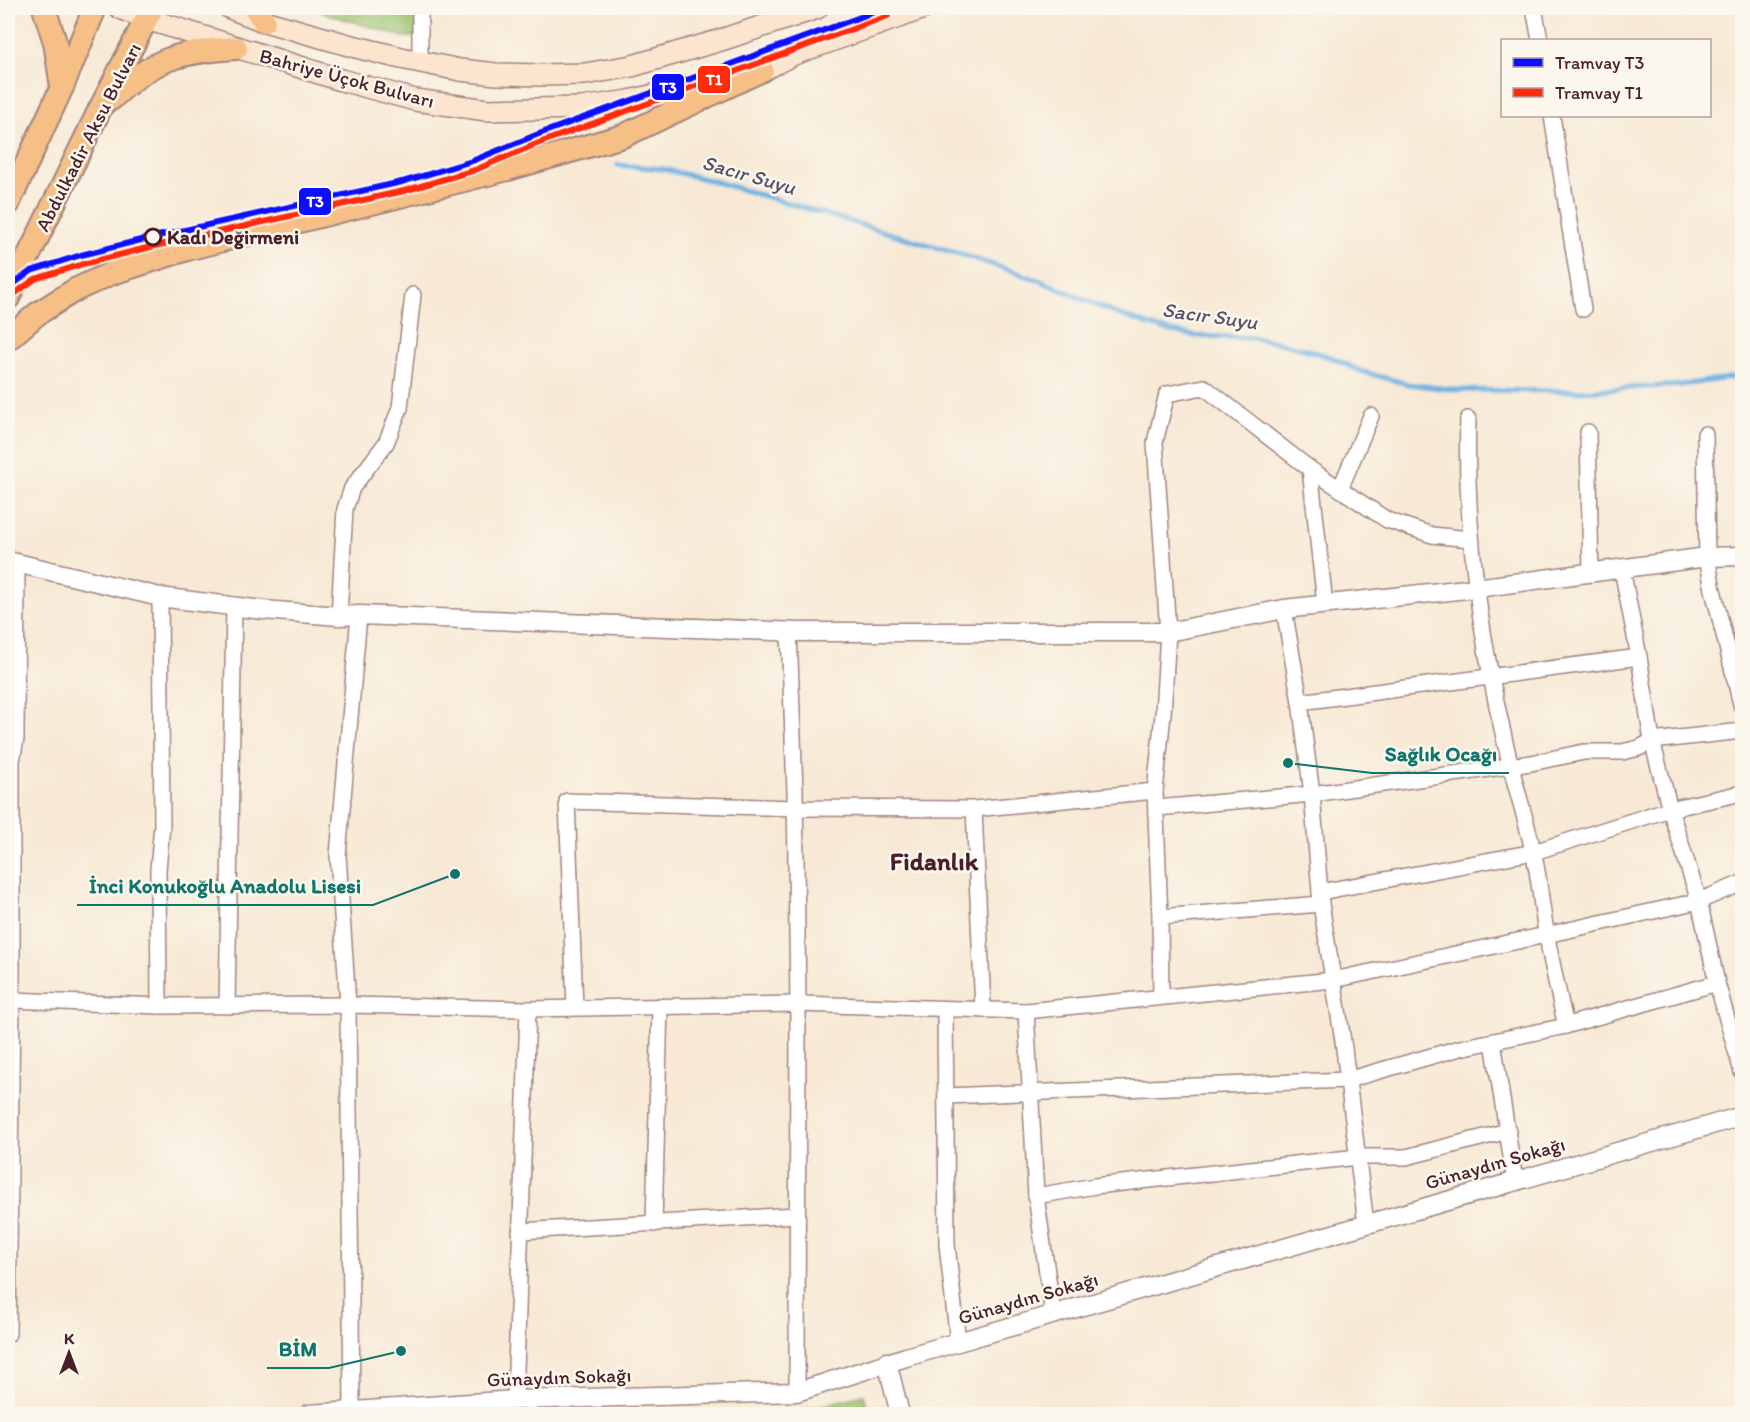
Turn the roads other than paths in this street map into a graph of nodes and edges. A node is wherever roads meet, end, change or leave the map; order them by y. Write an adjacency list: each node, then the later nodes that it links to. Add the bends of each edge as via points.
1 (44, 8): 15 (main road, via 55,42)
2 (95, 8): 15 (main road, Abdulkadir Aksu Bulvarı)
3 (120, 8): 9 (main road, Bahriye Üçok Bulvarı)
4 (230, 8): 10 (main road, Bahriye Üçok Bulvarı)
5 (420, 8): 13 (street)
6 (818, 8): 13 (main road, Bahriye Üçok Bulvarı, via 632,66 585,74 496,74)
7 (924, 8): 14 (main road, Bahriye Üçok Bulvarı, via 794,54)
8 (1534, 8): 11 (street)
9 (150, 13): 12 (main road, Bahriye Üçok Bulvarı); 16 (main road, Abdulkadir Aksu Bulvarı)
10 (260, 14): 13 (main road, Bahriye Üçok Bulvarı, via 352,46)
11 (1540, 39)
12 (236, 48): 14 (main road, Bahriye Üçok Bulvarı, via 416,100 487,110 591,107); 16 (main road, via 173,57 127,84)
13 (420, 62)
14 (762, 70): 22 (main road, via 623,136 187,249 112,273 37,314)
15 (62, 87): 18 (main road, Abdulkadir Aksu Bulvarı)
16 (99, 111): 20 (main road, Abdulkadir Aksu Bulvarı)
17 (1552, 117): 21 (street)
18 (8, 204)
19 (413, 295): 41 (street, via 400,408 386,443 352,488 345,509)
20 (8, 298)
21 (1583, 309)
22 (8, 339)
23 (1371, 416): 28 (street)
24 (1468, 419): 29 (street)
25 (1588, 432): 34 (street)
26 (1705, 434): 31 (street)
27 (1310, 469): 28 (street); 37 (street); 43 (street, via 1204,387 1167,394 1155,442)
28 (1340, 489): 29 (street, via 1387,520 1432,535)
29 (1470, 539): 35 (street)
30 (1743, 556): 31 (street)
31 (1707, 557): 33 (street); 47 (street)
32 (12, 562): 36 (street); 50 (street, via 16,739)
33 (1622, 569): 34 (street); 44 (street)
34 (1591, 573): 35 (street)
35 (1476, 588): 37 (street); 45 (street)
36 (160, 597): 38 (street); 71 (street)
37 (1326, 604): 39 (street)
38 (234, 607): 41 (street); 72 (street)
39 (1284, 609): 43 (street); 46 (street)
40 (358, 615): 41 (street); 42 (street); 69 (street, via 338,855)
41 (339, 616)
42 (789, 631): 43 (street); 55 (street)
43 (1168, 632): 52 (street)
44 (1639, 657): 45 (street); 49 (street)
45 (1492, 676): 46 (street); 51 (street)
46 (1300, 702): 54 (street)
47 (1743, 708)
48 (1743, 731): 49 (street)
49 (1652, 741): 51 (street, via 1622,752 1584,752); 58 (street)
50 (10, 761): 68 (street)
51 (1511, 765): 54 (street); 59 (street)
52 (1155, 790): 56 (street); 57 (street)
53 (1743, 793): 58 (street)
54 (1312, 794): 57 (street); 61 (street)
55 (795, 808): 56 (street); 70 (street); 74 (street, via 567,801)
56 (974, 808): 77 (street)
57 (1157, 808): 63 (street)
58 (1670, 809): 59 (street); 62 (street)
59 (1534, 852): 61 (street); 64 (street)
60 (1743, 884): 62 (street)
61 (1320, 898): 63 (street); 65 (street)
62 (1698, 901): 64 (street); 66 (street)
63 (1160, 916): 67 (street)
64 (1546, 935): 65 (street); 79 (street)
65 (1333, 980): 67 (street); 82 (street)
66 (1717, 983): 79 (street); 81 (street)
67 (1161, 997): 78 (street)
68 (12, 1000): 71 (street); 88 (street)
69 (348, 1005): 72 (street); 75 (street); 102 (street)
70 (798, 1005): 73 (street); 76 (street); 91 (street)
71 (159, 1006): 72 (street)
72 (228, 1006)
73 (660, 1006): 74 (street); 92 (street)
74 (575, 1007): 75 (street)
75 (528, 1009): 94 (street)
76 (945, 1009): 77 (street); 84 (street)
77 (983, 1010): 78 (street)
78 (1026, 1011): 83 (street)
79 (1566, 1026): 80 (street)
80 (1493, 1042): 82 (street); 86 (street)
81 (1743, 1072)
82 (1347, 1080): 83 (street); 87 (street)
83 (1031, 1094): 84 (street); 90 (street)
84 (946, 1096): 97 (street, via 947,1245)
85 (1743, 1116): 89 (street, Günaydın Sokağı)
86 (1508, 1131): 87 (street, via 1406,1157); 89 (street)
87 (1358, 1157): 90 (street); 93 (street)
88 (8, 1158): 96 (street)
89 (1515, 1181): 93 (street, Günaydın Sokağı)
90 (1036, 1196): 95 (street)
91 (796, 1215): 92 (street); 99 (street)
92 (654, 1224): 94 (street)
93 (1366, 1224): 95 (street, Günaydın Sokağı)
94 (520, 1231): 100 (street)
95 (1053, 1314): 97 (street, Günaydın Sokağı)
96 (8, 1334)
97 (958, 1342): 98 (street, Günaydın Sokağı)
98 (887, 1362): 99 (street, Günaydın Sokağı); 106 (street)
99 (796, 1392): 100 (street, Günaydın Sokağı)
100 (515, 1400): 101 (street, Günaydın Sokağı)
101 (485, 1408): 103 (street, Günaydın Sokağı)
102 (352, 1411): 103 (street, Günaydın Sokağı); 104 (street, Günaydın Sokağı)
103 (392, 1412)
104 (332, 1413): 105 (street, Günaydın Sokağı)
105 (309, 1414)
106 (900, 1414)

